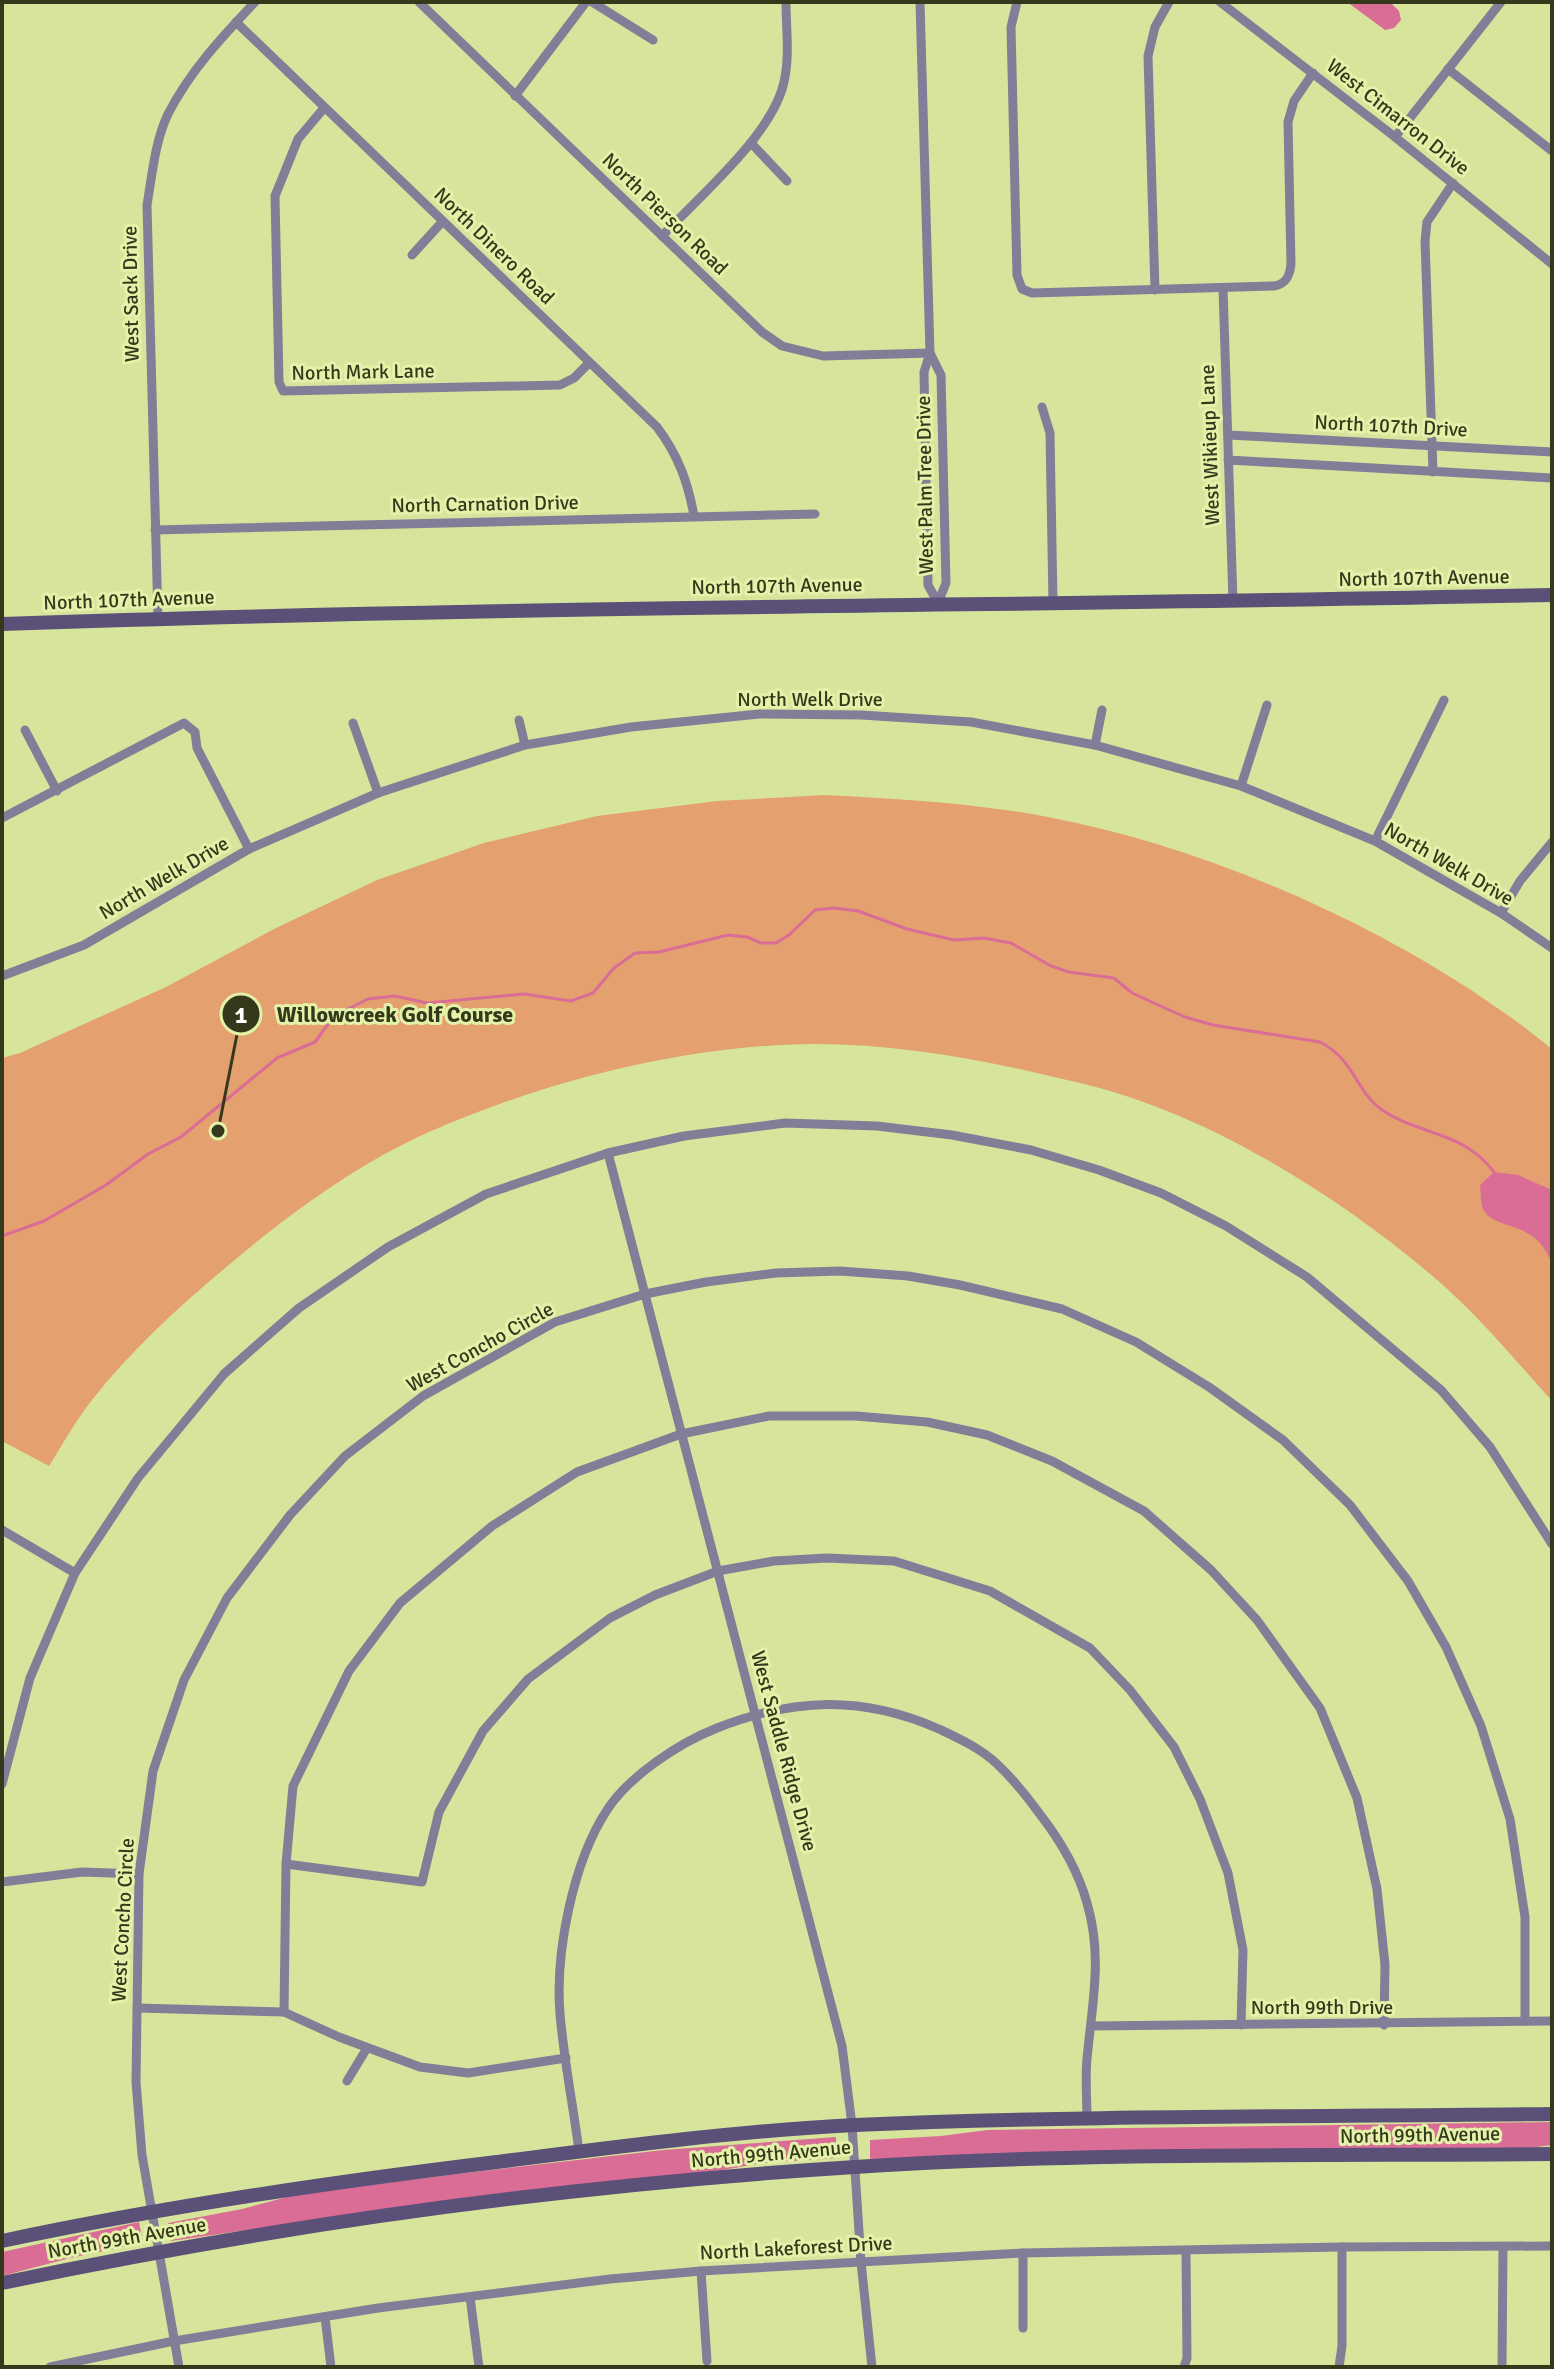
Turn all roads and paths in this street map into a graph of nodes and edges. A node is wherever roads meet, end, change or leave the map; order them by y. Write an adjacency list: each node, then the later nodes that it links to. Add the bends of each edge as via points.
1 (255, 2): 10 (street, West Sack Drive)
2 (419, 2): 14 (street, North Pierson Road)
3 (589, 2): 11 (street); 14 (street)
4 (786, 2): 17 (street, via 784,82)
5 (920, 2): 27 (street, West Palm Tree Drive)
6 (1017, 2): 26 (street, via 1011,27 1017,275 1022,289)
7 (1169, 2): 26 (street, via 1148,56)
8 (1220, 2): 13 (street, West Cimarron Drive)
9 (1501, 2): 12 (street)
10 (236, 22): 15 (street, North Dinero Road); 38 (street, West Sack Drive, via 200,61 167,117 147,205)
11 (653, 40)
12 (1448, 69): 16 (street); 18 (street)
13 (1313, 73): 16 (street, West Cimarron Drive); 25 (street, via 1294,101 1288,122 1289,275 1274,286)
14 (515, 96): 22 (street, North Pierson Road)
15 (324, 108): 21 (street, North Dinero Road); 28 (street, North Mark Lane, via 298,139 275,196 283,391 560,385)
16 (1395, 137): 20 (street, West Cimarron Drive)
17 (751, 143): 19 (street); 22 (street)
18 (1552, 151)
19 (787, 181)
20 (1453, 183): 24 (street, West Cimarron Drive); 31 (street, via 1427,222 1425,241)
21 (442, 222): 23 (street); 28 (street, North Dinero Road)
22 (662, 236): 27 (street, North Pierson Road, via 782,346 823,356)
23 (412, 255)
24 (1552, 264)
25 (1223, 288): 26 (street); 30 (street, West Wikieup Lane)
26 (1155, 290)
27 (930, 353): 41 (street, West Palm Tree Drive, via 924,372 928,585); 41 (street, West Palm Tree Drive, via 941,375 946,583)
28 (589, 363): 37 (street, North Dinero Road, via 664,437 685,476)
29 (1042, 407): 42 (street, via 1050,433)
30 (1228, 435): 31 (street, North 107th Drive); 33 (street, West Wikieup Lane)
31 (1432, 445): 32 (street, North 107th Drive); 34 (street)
32 (1552, 452)
33 (1228, 460): 34 (street); 40 (street, West Wikieup Lane)
34 (1433, 472): 35 (street)
35 (1552, 478)
36 (815, 514): 37 (street, North Carnation Drive)
37 (694, 516): 38 (street, North Carnation Drive)
38 (155, 530): 43 (street, West Sack Drive)
39 (1552, 595): 40 (main road, North 107th Avenue)
40 (1233, 602): 42 (main road, North 107th Avenue)
41 (938, 603): 42 (main road, North 107th Avenue); 43 (main road, North 107th Avenue)
42 (1053, 603)
43 (158, 619): 44 (main road, North 107th Avenue)
44 (2, 624)
45 (1444, 700): 57 (street)
46 (1267, 705): 53 (street)
47 (1102, 710): 52 (street)
48 (519, 720): 51 (street)
49 (353, 723): 55 (street)
50 (25, 730): 54 (street)
51 (525, 745): 52 (street, North Welk Drive, via 759,714 971,722); 55 (street, North Welk Drive)
52 (1095, 745): 53 (street, North Welk Drive)
53 (1241, 786): 57 (street, North Welk Drive)
54 (57, 791): 56 (street); 59 (street, via 184,723 195,732 197,748)
55 (378, 793): 59 (street, North Welk Drive)
56 (2, 818)
57 (1375, 841): 60 (street, North Welk Drive)
58 (1552, 842): 60 (street)
59 (249, 849): 62 (street, North Welk Drive, via 84,945)
60 (1501, 913): 61 (street, North Welk Drive)
61 (1552, 948)
62 (2, 976)
63 (608, 1153): 64 (street, West Saddle Ridge Drive); 67 (street, via 684,1136 785,1123 877,1126 1031,1150 1161,1193 1307,1277 1384,1339 1441,1390 1490,1447); 70 (street, via 486,1194 388,1247 299,1308 224,1374 138,1478)
64 (645, 1294): 65 (street, West Saddle Ridge Drive); 74 (street, West Concho Circle, via 555,1322 423,1396 345,1456 290,1515 227,1598 184,1680 153,1771); 78 (street, West Concho Circle, via 802,1272 908,1276 960,1285 1062,1309 1136,1342 1283,1440 1350,1505 1408,1581 1446,1647 1481,1726 1510,1819 1525,1917)
65 (681, 1434): 69 (street, West Saddle Ridge Drive); 73 (street, via 577,1472 492,1526 400,1603 349,1671 293,1786); 81 (street, via 769,1416 927,1422 987,1435 1052,1461 1144,1511 1211,1570 1257,1620 1320,1708 1357,1798 1377,1889 1385,1965)
66 (2, 1530): 70 (street)
67 (1549, 1532): 68 (street)
68 (1552, 1544)
69 (718, 1571): 71 (street, West Saddle Ridge Drive); 73 (street, via 610,1618 528,1679 483,1731 439,1812 422,1882); 80 (street, via 774,1561 894,1561 990,1591 1090,1648 1174,1747 1200,1799 1228,1873 1243,1950)
70 (75, 1573): 72 (street, via 30,1678)
71 (754, 1714): 82 (street, via 829,1703 872,1707 960,1739 994,1761 1061,1842 1087,1902 1097,1958); 84 (street, via 693,1738 643,1771 607,1809 579,1869 563,1934 559,2011); 88 (street, West Saddle Ridge Drive, via 842,2046)
72 (2, 1784)
73 (286, 1864): 77 (street)
74 (139, 1874): 75 (street, via 82,1872); 76 (street, West Concho Circle)
75 (2, 1882)
76 (137, 2008): 77 (street); 92 (street, West Concho Circle, via 136,2106)
77 (284, 2012): 83 (street)
78 (1525, 2021): 79 (street, North 99th Drive); 81 (street, North 99th Drive)
79 (1552, 2021)
80 (1241, 2025): 81 (street, North 99th Drive); 82 (street, North 99th Drive)
81 (1384, 2025)
82 (1092, 2026): 87 (street)
83 (367, 2048): 84 (street, via 420,2067 468,2073); 85 (street)
84 (566, 2058): 89 (street)
85 (347, 2081)
86 (1552, 2114): 87 (main road, North 99th Avenue)
87 (1087, 2119): 88 (main road, North 99th Avenue)
88 (852, 2125): 89 (main road, North 99th Avenue); 91 (street, West Saddle Ridge Drive)
89 (579, 2151): 92 (main road, North 99th Avenue)
90 (1552, 2154): 91 (main road, North 99th Avenue, via 1014,2160)
91 (854, 2167): 98 (main road, North 99th Avenue, via 457,2205); 100 (street, West Saddle Ridge Drive)
92 (151, 2210): 93 (main road, North 99th Avenue); 98 (street, West Concho Circle)
93 (2, 2241)
94 (1552, 2246): 96 (street, North Lakeforest Drive)
95 (1342, 2247): 96 (street, North Lakeforest Drive); 97 (street, North Lakeforest Drive); 114 (street)
96 (1503, 2247): 115 (street)
97 (1186, 2251): 99 (street, North Lakeforest Drive); 113 (street)
98 (158, 2252): 102 (main road, North 99th Avenue); 106 (street, West Concho Circle)
99 (1023, 2253): 100 (street, North Lakeforest Drive); 105 (street)
100 (861, 2262): 101 (street, North Lakeforest Drive); 112 (street, West Saddle Ridge Drive)
101 (701, 2271): 103 (street, North Lakeforest Drive); 107 (street)
102 (2, 2283)
103 (470, 2297): 104 (street, North Lakeforest Drive); 111 (street)
104 (325, 2317): 106 (street, North Lakeforest Drive); 110 (street)
105 (1023, 2328)
106 (174, 2341): 108 (street, North Lakeforest Drive); 109 (street, West Concho Circle)
107 (707, 2361)
108 (50, 2367)
109 (179, 2367)
110 (331, 2367)
111 (479, 2367)
112 (872, 2367)
113 (1184, 2367)
114 (1339, 2367)
115 (1502, 2367)

